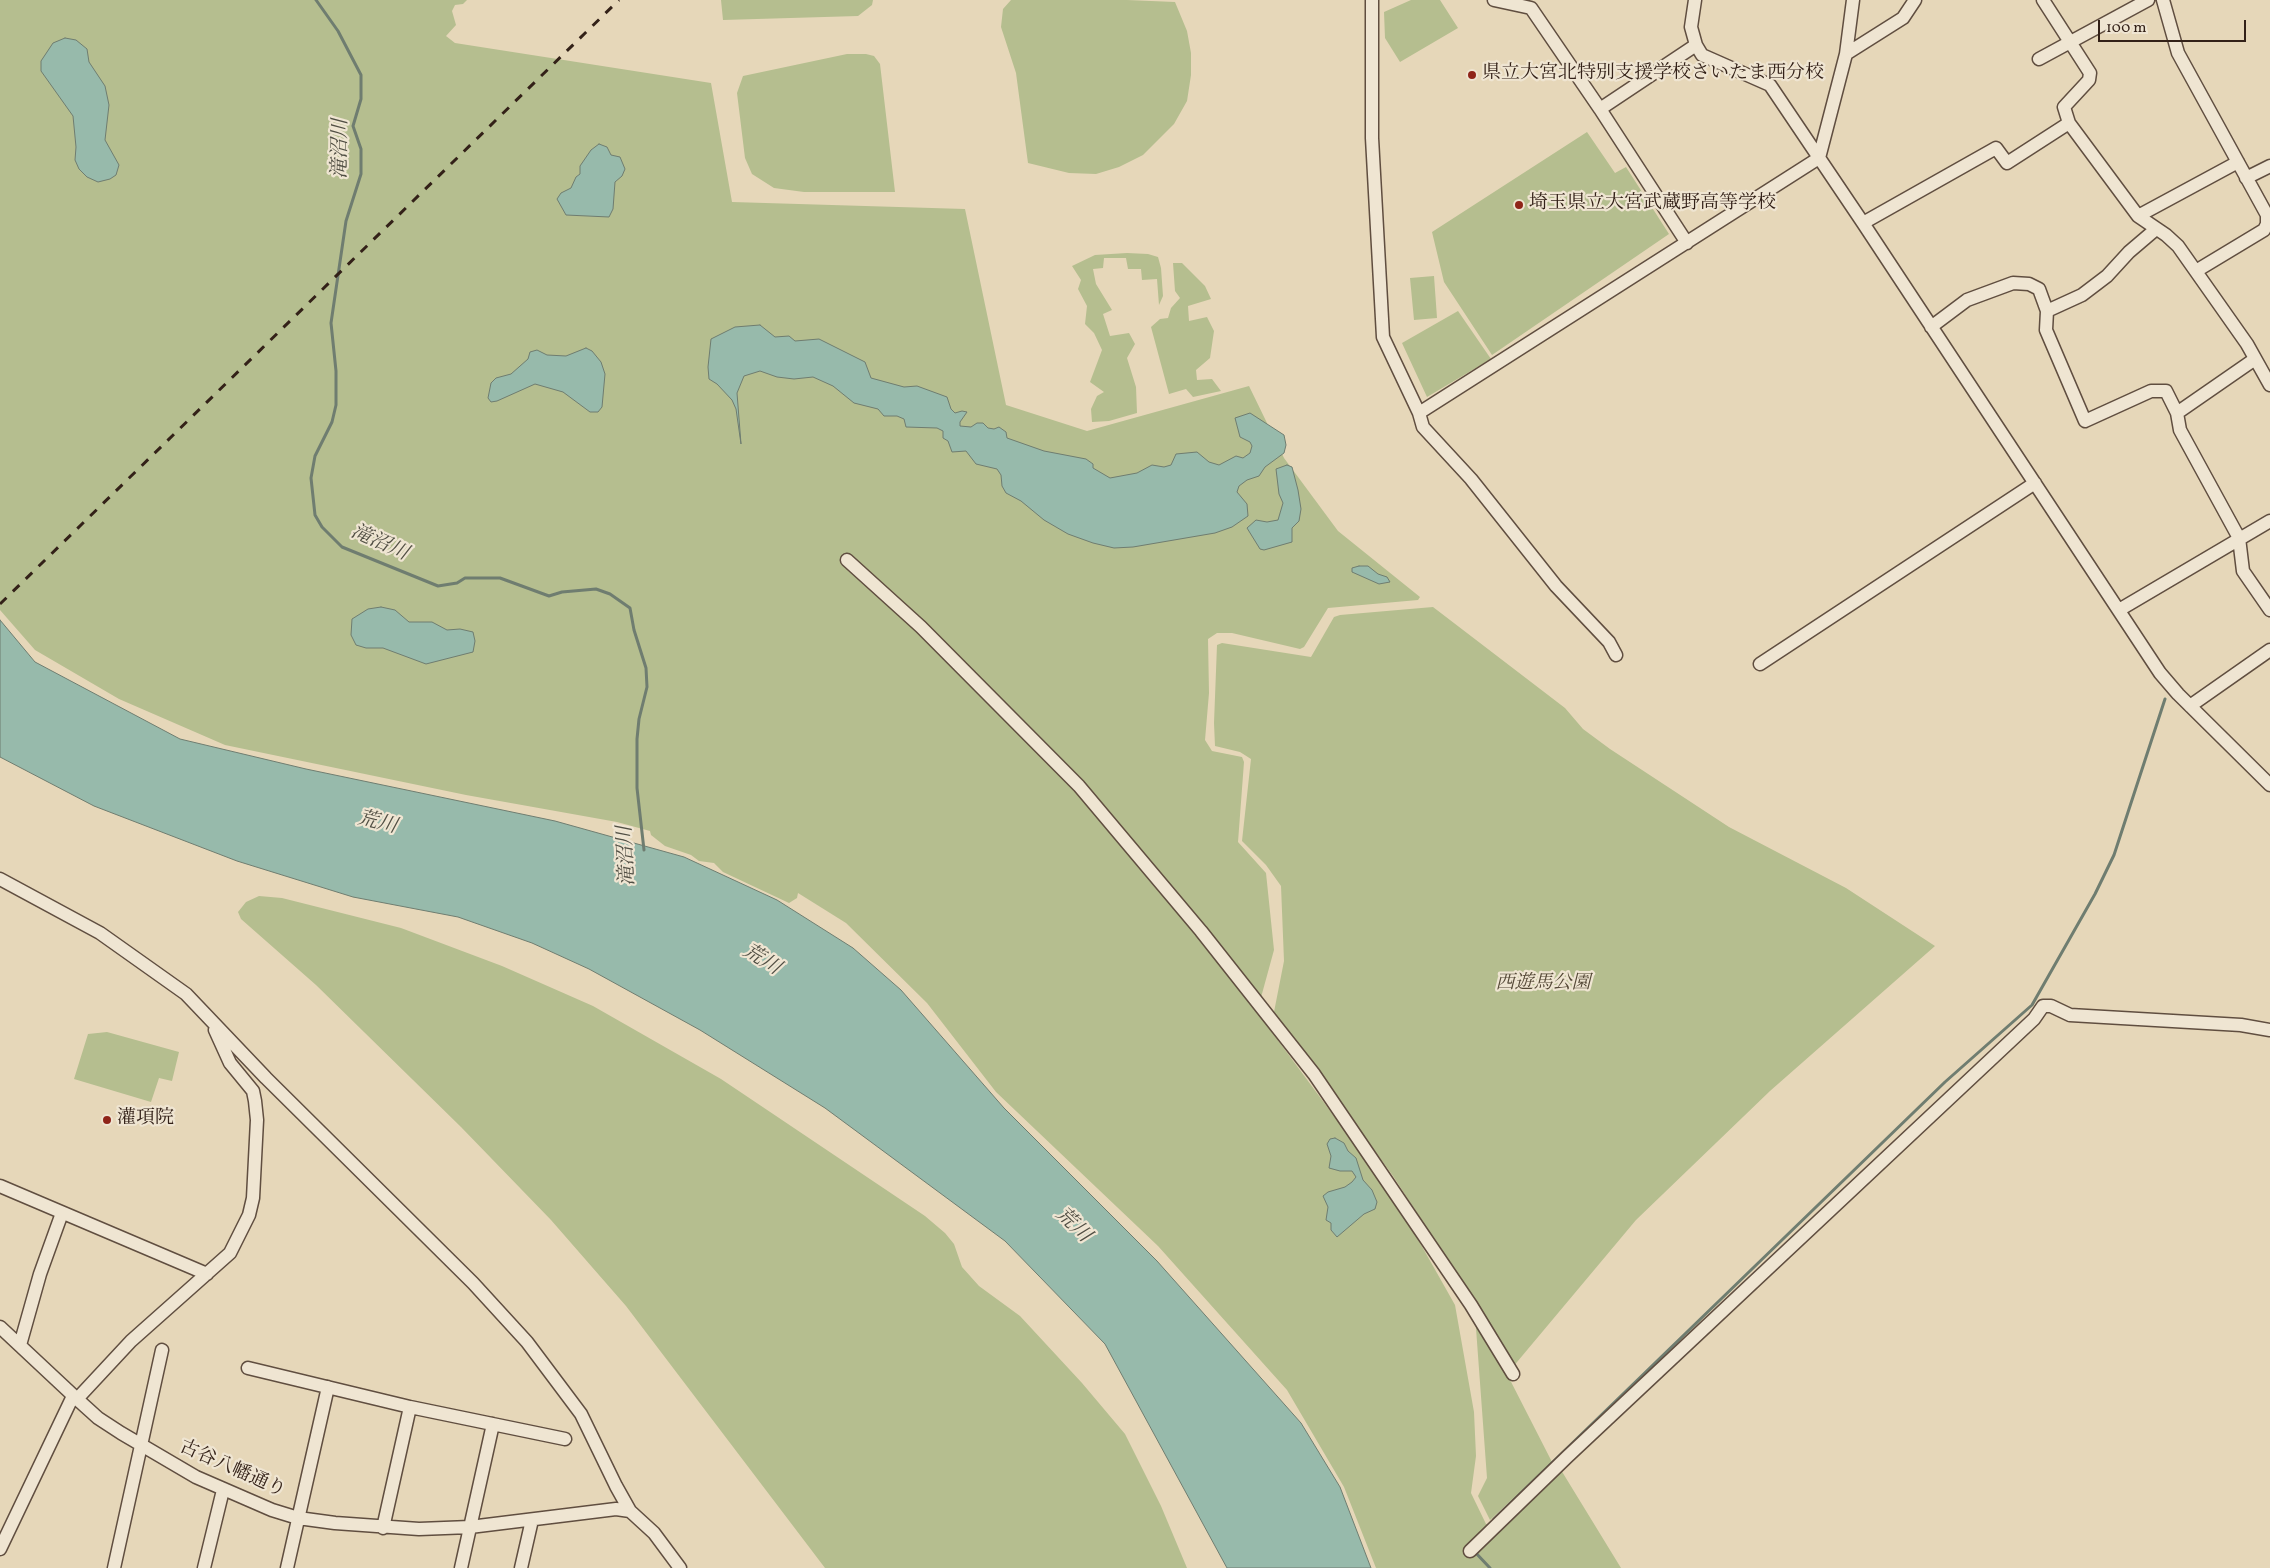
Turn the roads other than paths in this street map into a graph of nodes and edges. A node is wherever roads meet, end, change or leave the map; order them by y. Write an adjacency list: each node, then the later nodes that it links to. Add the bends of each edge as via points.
1 (1372, 0): 29 (street, via 1372,138 1383,336)
2 (1494, 0): 14 (street, via 1531,8)
3 (1695, 0): 11 (street, via 1691,27)
4 (1853, 0): 12 (street)
5 (1915, 0): 12 (street, via 1903,18)
6 (2043, 0): 10 (street)
7 (2148, 0): 9 (street)
8 (2163, 0): 17 (street, via 2178,54)
9 (2125, 6): 10 (street)
10 (2069, 43): 13 (street); 15 (street, via 2090,73 2089,80 2064,107)
11 (1696, 45): 14 (street); 16 (street, via 1702,55 1770,85)
12 (1846, 54): 16 (street)
13 (2039, 59)
14 (1600, 109): 23 (street)
15 (2069, 123): 20 (street); 21 (street, via 2007,162 1996,148)
16 (1819, 158): 21 (street); 23 (street)
17 (2238, 162): 19 (street); 20 (street)
18 (2270, 166): 19 (street)
19 (2246, 178): 24 (street, via 2267,216 2268,224 2264,230)
20 (2138, 216): 22 (street)
21 (1864, 223): 26 (street)
22 (2156, 229): 24 (street, via 2178,246); 25 (street, via 2082,295)
23 (1687, 243): 29 (street)
24 (2196, 271): 27 (street)
25 (2047, 311): 26 (street, via 2038,289 2030,284 2013,283 1967,300); 30 (street, via 2046,330 2085,421 2151,391 2166,391)
26 (1931, 327): 31 (street)
27 (2256, 359): 28 (street); 30 (street)
28 (2270, 385)
29 (1419, 413): 38 (street, via 1423,427 1471,479 1556,586 1609,642)
30 (2177, 413): 33 (street, via 2180,430)
31 (2035, 483): 35 (street); 39 (street)
32 (2270, 521): 33 (street)
33 (2239, 538): 35 (street); 36 (street, via 2243,571)
34 (847, 560): 52 (street, via 922,627 1079,786 1201,931 1314,1074 1471,1305)
35 (2119, 610): 40 (street, via 2160,673)
36 (2270, 610)
37 (2270, 650): 40 (street)
38 (1616, 655)
39 (1760, 664)
40 (2190, 706): 41 (street)
41 (2270, 785)
42 (0, 879): 43 (street, via 130,952 186,994)
43 (214, 1025): 47 (street, via 230,1063 253,1091 256,1120 253,1198 249,1215 230,1252); 60 (street, via 473,1283 527,1342 581,1414)
44 (2270, 1030): 66 (street, via 2241,1025 2070,1015 2043,1006 2034,1019)
45 (0, 1186): 46 (street)
46 (62, 1213): 47 (street); 49 (street)
47 (207, 1274): 54 (street, via 131,1341)
48 (0, 1327): 49 (street, 古谷八幡通り)
49 (20, 1345): 54 (street, 古谷八幡通り)
50 (162, 1350): 58 (street)
51 (248, 1368): 53 (street)
52 (1513, 1374)
53 (328, 1387): 55 (street); 61 (street)
54 (75, 1397): 58 (street, 古谷八幡通り, via 98,1418); 65 (street)
55 (410, 1407): 56 (street); 64 (street)
56 (493, 1424): 57 (street); 63 (street)
57 (565, 1439)
58 (141, 1446): 59 (street, 古谷八幡通り); 67 (street)
59 (223, 1490): 61 (street, 古谷八幡通り); 68 (street)
60 (630, 1511): 62 (street, 古谷八幡通り); 72 (street, via 654,1533)
61 (298, 1518): 64 (street, 古谷八幡通り); 69 (street)
62 (532, 1520): 63 (street, 古谷八幡通り); 71 (street)
63 (470, 1527): 64 (street, 古谷八幡通り); 70 (street)
64 (383, 1528)
65 (0, 1549)
66 (1470, 1551)
67 (114, 1568)
68 (204, 1568)
69 (287, 1568)
70 (461, 1568)
71 (521, 1568)
72 (680, 1568)

